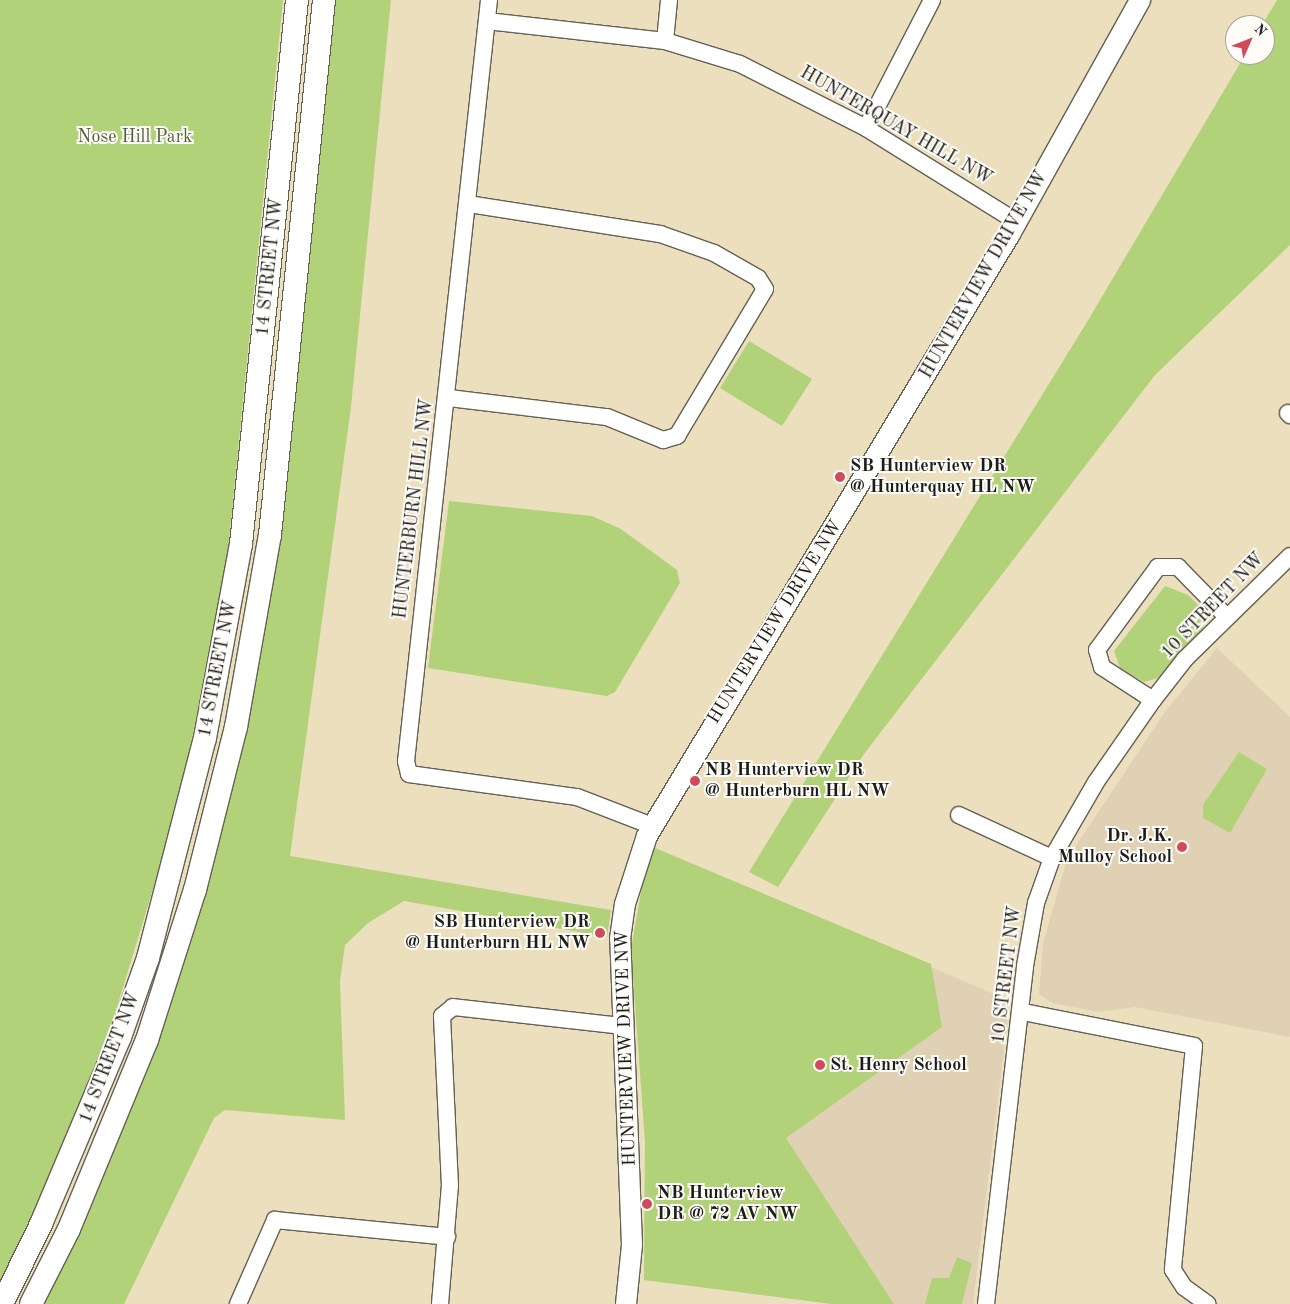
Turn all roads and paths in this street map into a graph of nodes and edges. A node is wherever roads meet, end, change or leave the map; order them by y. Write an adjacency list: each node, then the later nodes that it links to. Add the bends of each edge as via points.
1 (297, 0): 22 (main road, 14 STREET NW, via 241,544 205,738 150,949 120,1037 41,1224)
2 (324, 0): 23 (main road, 14 STREET NW, via 270,535 236,727 195,890 147,1040 69,1229)
3 (489, 0): 7 (street, HUNTERBURN HILL NW)
4 (669, 0): 8 (street)
5 (932, 0): 9 (street)
6 (1140, 0): 11 (street, HUNTERVIEW DRIVE NW)
7 (487, 21): 8 (street, HUNTERQUAY HILL NW); 10 (street, HUNTERBURN HILL NW)
8 (665, 41): 9 (street, HUNTERQUAY HILL NW, via 740,64)
9 (866, 128): 11 (street, HUNTERQUAY HILL NW)
10 (469, 204): 12 (street, HUNTERBURN HILL NW); 12 (street, via 660,234 714,253 758,278 765,289 677,436 663,440 607,416)
11 (1017, 222): 17 (street, HUNTERVIEW DRIVE NW)
12 (448, 398): 17 (street, HUNTERBURN HILL NW, via 415,665 406,761 409,774 577,797)
13 (1290, 556): 14 (street, 10 STREET NW)
14 (1227, 617): 15 (street, 10 STREET NW); 15 (street, via 1178,567 1158,567 1097,650 1102,667)
15 (1153, 700): 18 (street, 10 STREET NW, via 1096,782)
16 (959, 815): 18 (street)
17 (652, 826): 20 (street, HUNTERVIEW DRIVE NW, via 625,904 620,939)
18 (1052, 858): 19 (street, 10 STREET NW, via 1036,903)
19 (1023, 1012): 27 (street, 10 STREET NW); 28 (street, via 1194,1046 1173,1270 1184,1287)
20 (622, 1026): 21 (street, via 453,1007 442,1016 450,1186); 26 (street, HUNTERVIEW DRIVE NW, via 632,1245)
21 (447, 1238): 24 (street, via 275,1220); 25 (street)
22 (2, 1304)
23 (31, 1304)
24 (238, 1304)
25 (440, 1304)
26 (629, 1304)
27 (986, 1304)
28 (1207, 1304)

